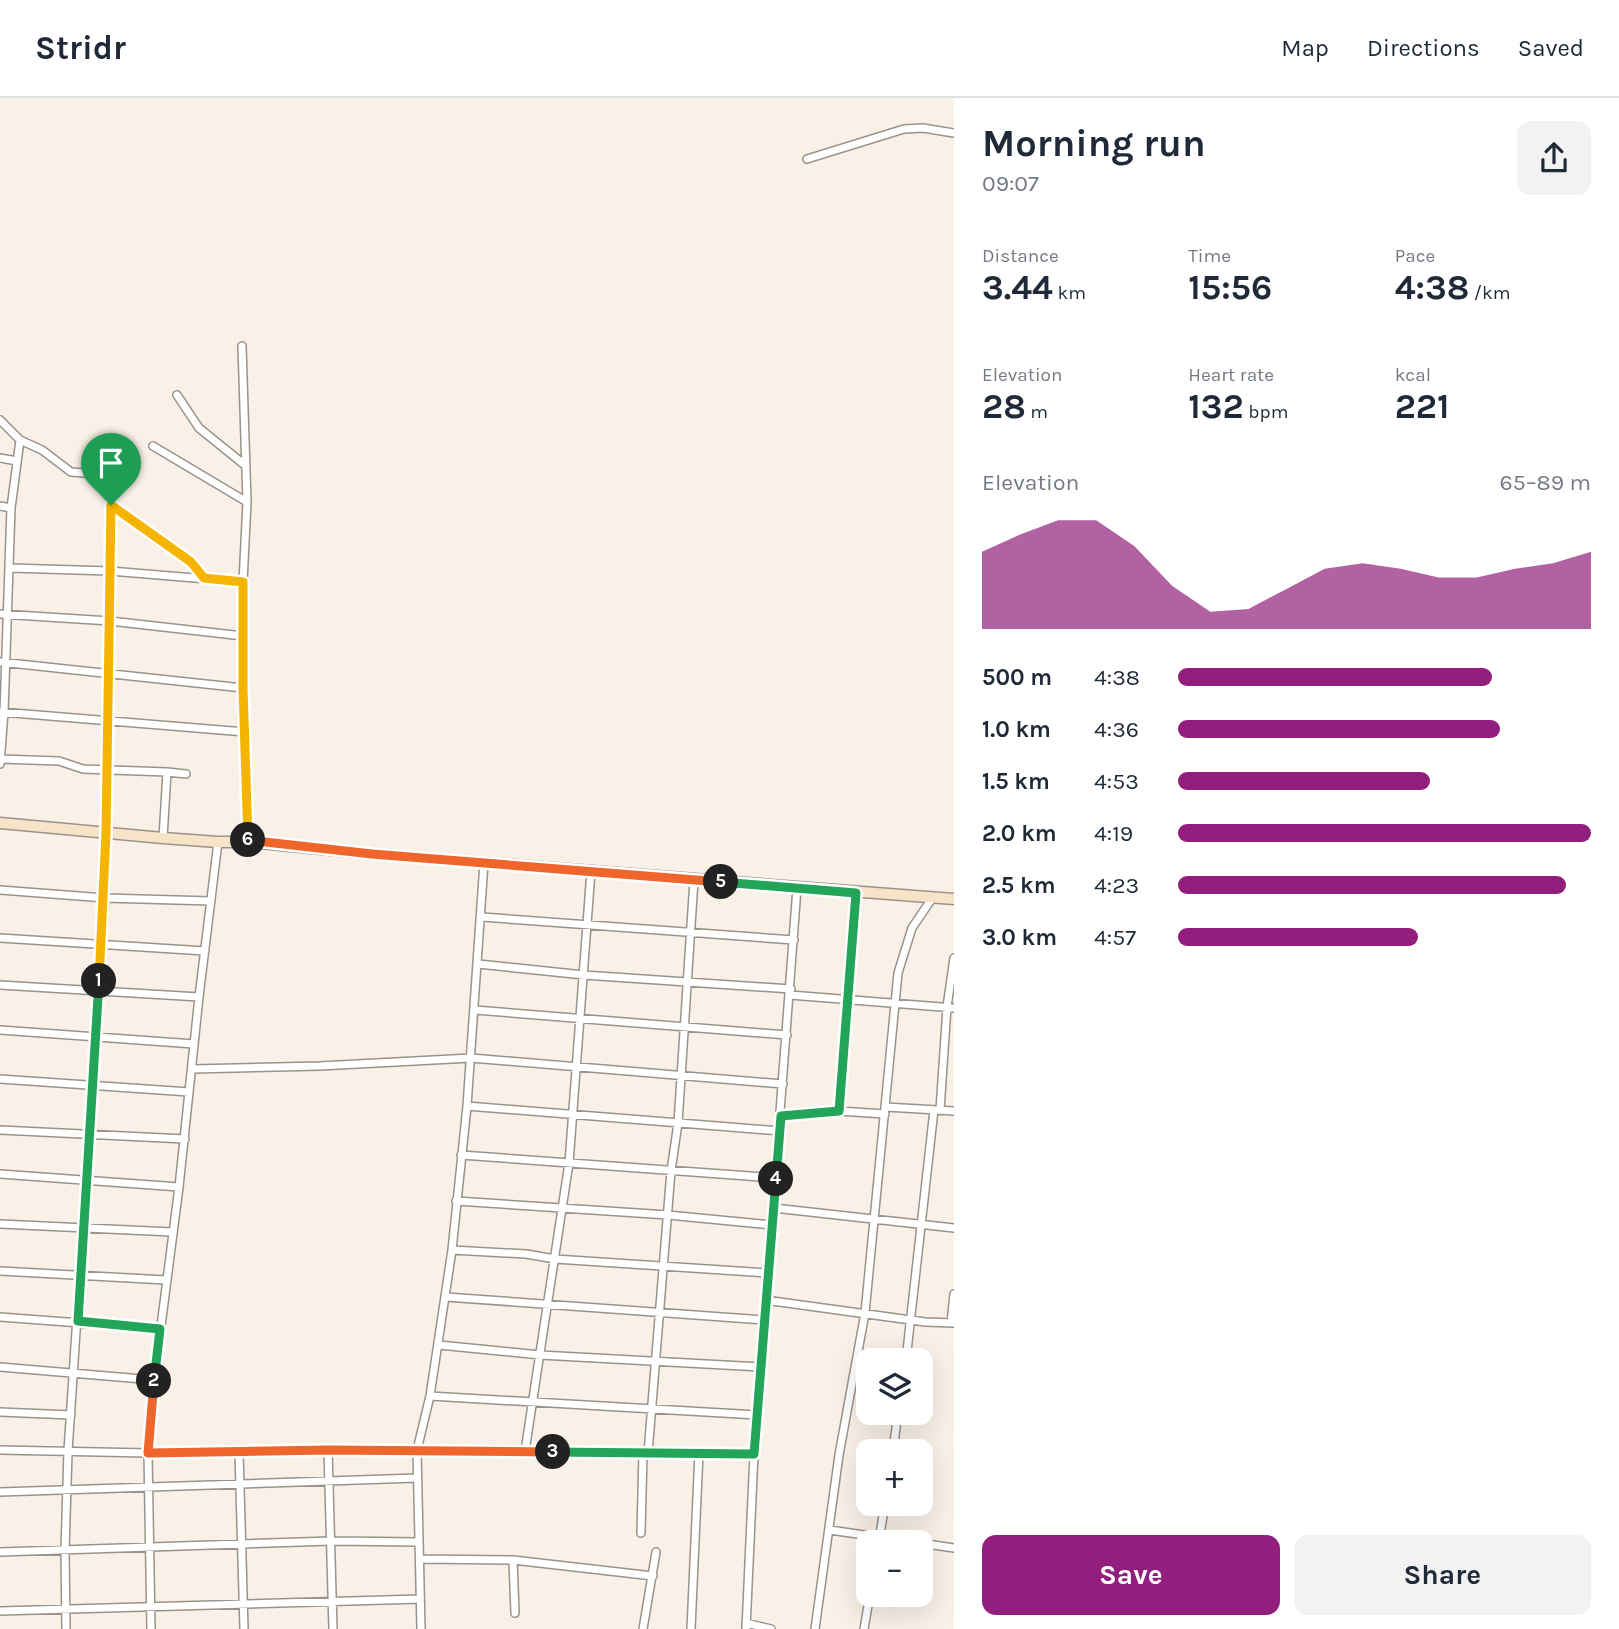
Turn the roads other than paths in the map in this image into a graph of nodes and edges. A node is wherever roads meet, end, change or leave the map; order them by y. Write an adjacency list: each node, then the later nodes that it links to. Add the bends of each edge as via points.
1 (954, 133): 2 (street, via 904,129)
2 (807, 159)
3 (242, 346): 10 (street)
4 (177, 396): 10 (street, via 199,428)
5 (0, 420): 6 (street)
6 (20, 440): 9 (street); 12 (street, via 71,472 109,478)
7 (153, 446): 11 (street)
8 (0, 458): 9 (street)
9 (17, 461): 14 (street)
10 (246, 466): 11 (street)
11 (247, 502): 18 (street)
12 (111, 505): 16 (street); 17 (street, via 191,562)
13 (0, 506): 14 (street)
14 (11, 508): 15 (street)
15 (10, 568): 16 (street); 19 (street)
16 (110, 571): 17 (street); 20 (street)
17 (204, 578): 18 (street)
18 (243, 582): 21 (street)
19 (4, 615): 20 (street); 22 (street)
20 (110, 621): 21 (street); 23 (street)
21 (243, 636): 24 (street)
22 (3, 663): 23 (street); 25 (street)
23 (109, 673): 24 (street); 26 (street)
24 (243, 688): 27 (street)
25 (2, 712): 26 (street); 28 (street)
26 (108, 720): 27 (street); 29 (street)
27 (245, 732): 36 (street)
28 (0, 760): 29 (street, via 59,761 83,769)
29 (108, 770): 30 (street); 33 (street)
30 (167, 772): 31 (street); 34 (street)
31 (186, 774)
32 (0, 823): 33 (street)
33 (106, 833): 34 (street); 44 (street)
34 (163, 838): 35 (street)
35 (218, 842): 36 (street); 46 (street)
36 (248, 842): 37 (street)
37 (484, 863): 38 (street); 47 (street)
38 (591, 871): 39 (street); 48 (street)
39 (694, 880): 40 (street); 49 (street)
40 (797, 888): 42 (street); 51 (street)
41 (0, 890): 44 (street)
42 (856, 893): 43 (street); 62 (street)
43 (933, 897): 45 (street); 63 (street, via 912,928 898,973)
44 (105, 898): 46 (street); 52 (street)
45 (954, 900)
46 (211, 901): 53 (street)
47 (482, 917): 48 (street); 55 (street)
48 (588, 924): 49 (street); 56 (street)
49 (692, 933): 51 (street); 57 (street)
50 (0, 938): 52 (street)
51 (794, 940): 60 (street)
52 (102, 945): 53 (street); 59 (street)
53 (205, 951): 61 (street)
54 (954, 958): 64 (street)
55 (478, 964): 56 (street); 65 (street)
56 (584, 975): 57 (street); 66 (street)
57 (687, 981): 60 (street); 67 (street)
58 (0, 985): 59 (street)
59 (99, 991): 61 (street); 70 (street)
60 (790, 992): 62 (street); 69 (street)
61 (199, 997): 71 (street)
62 (848, 1000): 63 (street); 82 (street)
63 (897, 1003): 64 (street); 83 (street)
64 (951, 1007): 81 (street)
65 (475, 1010): 66 (street); 72 (street)
66 (580, 1019): 67 (street); 73 (street)
67 (684, 1028): 69 (street); 75 (street)
68 (0, 1030): 70 (street)
69 (787, 1035): 78 (street)
70 (96, 1037): 71 (street); 77 (street)
71 (194, 1044): 74 (street)
72 (471, 1058): 73 (street); 74 (street); 80 (street)
73 (576, 1066): 75 (street); 85 (street)
74 (192, 1069): 79 (street)
75 (681, 1074): 78 (street); 87 (street)
76 (0, 1079): 77 (street)
77 (94, 1084): 79 (street); 90 (street)
78 (783, 1084): 86 (street)
79 (189, 1092): 91 (street)
80 (467, 1106): 85 (street); 92 (street)
81 (937, 1110): 83 (street); 84 (street); 106 (street)
82 (839, 1111): 83 (street); 86 (street)
83 (886, 1111): 103 (street)
84 (954, 1111)
85 (573, 1114): 87 (street); 93 (street)
86 (781, 1116): 89 (street)
87 (678, 1123): 89 (street); 94 (street)
88 (0, 1129): 90 (street)
89 (779, 1131): 96 (street)
90 (90, 1135): 91 (street); 97 (street)
91 (185, 1139): 98 (street)
92 (461, 1155): 93 (street); 99 (street)
93 (569, 1163): 94 (street); 100 (street)
94 (671, 1171): 96 (street); 102 (street)
95 (0, 1174): 97 (street)
96 (776, 1178): 101 (street)
97 (87, 1180): 98 (street); 108 (street)
98 (179, 1187): 109 (street)
99 (456, 1201): 100 (street); 110 (street)
100 (563, 1208): 102 (street); 111 (street)
101 (774, 1208): 103 (street); 105 (street)
102 (668, 1215): 105 (street); 112 (street)
103 (873, 1218): 106 (street); 122 (street)
104 (0, 1224): 108 (street)
105 (772, 1225): 114 (street)
106 (922, 1225): 107 (street); 125 (street)
107 (954, 1228)
108 (84, 1229): 109 (street); 115 (street)
109 (172, 1232): 116 (street)
110 (453, 1250): 111 (street); 118 (street)
111 (555, 1259): 112 (street); 120 (street)
112 (663, 1266): 114 (street); 121 (street)
113 (0, 1272): 115 (street)
114 (768, 1273): 119 (street)
115 (81, 1275): 116 (street); 126 (street)
116 (166, 1280): 128 (street)
117 (954, 1294): 127 (street)
118 (446, 1297): 120 (street); 129 (street)
119 (765, 1300): 122 (street); 124 (street)
120 (549, 1305): 121 (street); 131 (street)
121 (660, 1312): 124 (street); 132 (street)
122 (865, 1313): 125 (street); 159 (street)
123 (0, 1317): 126 (street)
124 (765, 1320): 134 (street)
125 (912, 1320): 127 (street); 130 (street)
126 (78, 1321): 128 (street); 135 (street)
127 (952, 1323)
128 (160, 1329): 136 (street)
129 (439, 1345): 131 (street); 137 (street)
130 (908, 1348)
131 (540, 1354): 132 (street); 138 (street)
132 (656, 1360): 134 (street); 139 (street)
133 (0, 1367): 135 (street)
134 (761, 1367): 142 (street)
135 (74, 1372): 136 (street); 141 (street)
136 (154, 1380): 149 (street)
137 (430, 1396): 138 (street); 145 (street)
138 (532, 1402): 139 (street); 147 (street)
139 (652, 1408): 142 (street); 150 (street)
140 (0, 1412): 141 (street)
141 (71, 1415): 146 (street)
142 (757, 1415): 152 (street)
143 (0, 1450): 146 (street)
144 (328, 1450): 145 (street); 148 (street); 154 (street)
145 (417, 1450): 147 (street); 153 (street)
146 (68, 1451): 149 (street); 157 (street)
147 (525, 1451): 150 (street)
148 (239, 1452): 149 (street); 155 (street)
149 (148, 1453): 156 (street)
150 (646, 1453): 151 (street); 160 (street)
151 (699, 1453): 152 (street); 189 (street)
152 (754, 1454): 182 (street)
153 (418, 1478): 154 (street); 163 (street)
154 (330, 1480): 155 (street); 162 (street)
155 (241, 1483): 156 (street); 164 (street)
156 (148, 1486): 157 (street); 166 (street)
157 (67, 1489): 158 (street); 168 (street)
158 (0, 1492)
159 (830, 1530): 161 (street); 191 (street)
160 (641, 1533)
161 (856, 1535)
162 (331, 1541): 163 (street); 164 (street); 175 (street)
163 (419, 1542): 171 (street)
164 (241, 1545): 166 (street); 176 (street)
165 (933, 1545): 167 (street)
166 (149, 1548): 168 (street); 178 (street)
167 (954, 1548)
168 (65, 1551): 169 (street); 179 (street)
169 (0, 1552)
170 (656, 1552): 173 (street)
171 (419, 1559): 172 (street); 174 (street)
172 (513, 1560): 173 (street); 181 (street)
173 (653, 1576): 188 (street)
174 (419, 1599): 175 (street); 187 (street)
175 (332, 1601): 176 (street); 186 (street)
176 (243, 1604): 178 (street); 185 (street)
177 (868, 1607): 192 (street)
178 (150, 1608): 179 (street); 184 (street)
179 (66, 1609): 180 (street); 183 (street)
180 (0, 1611)
181 (516, 1613)
182 (746, 1626): 190 (street)
183 (66, 1629)
184 (151, 1629)
185 (244, 1629)
186 (333, 1629)
187 (421, 1629)
188 (643, 1629)
189 (691, 1629)
190 (771, 1629)
191 (815, 1629)
192 (864, 1629)

